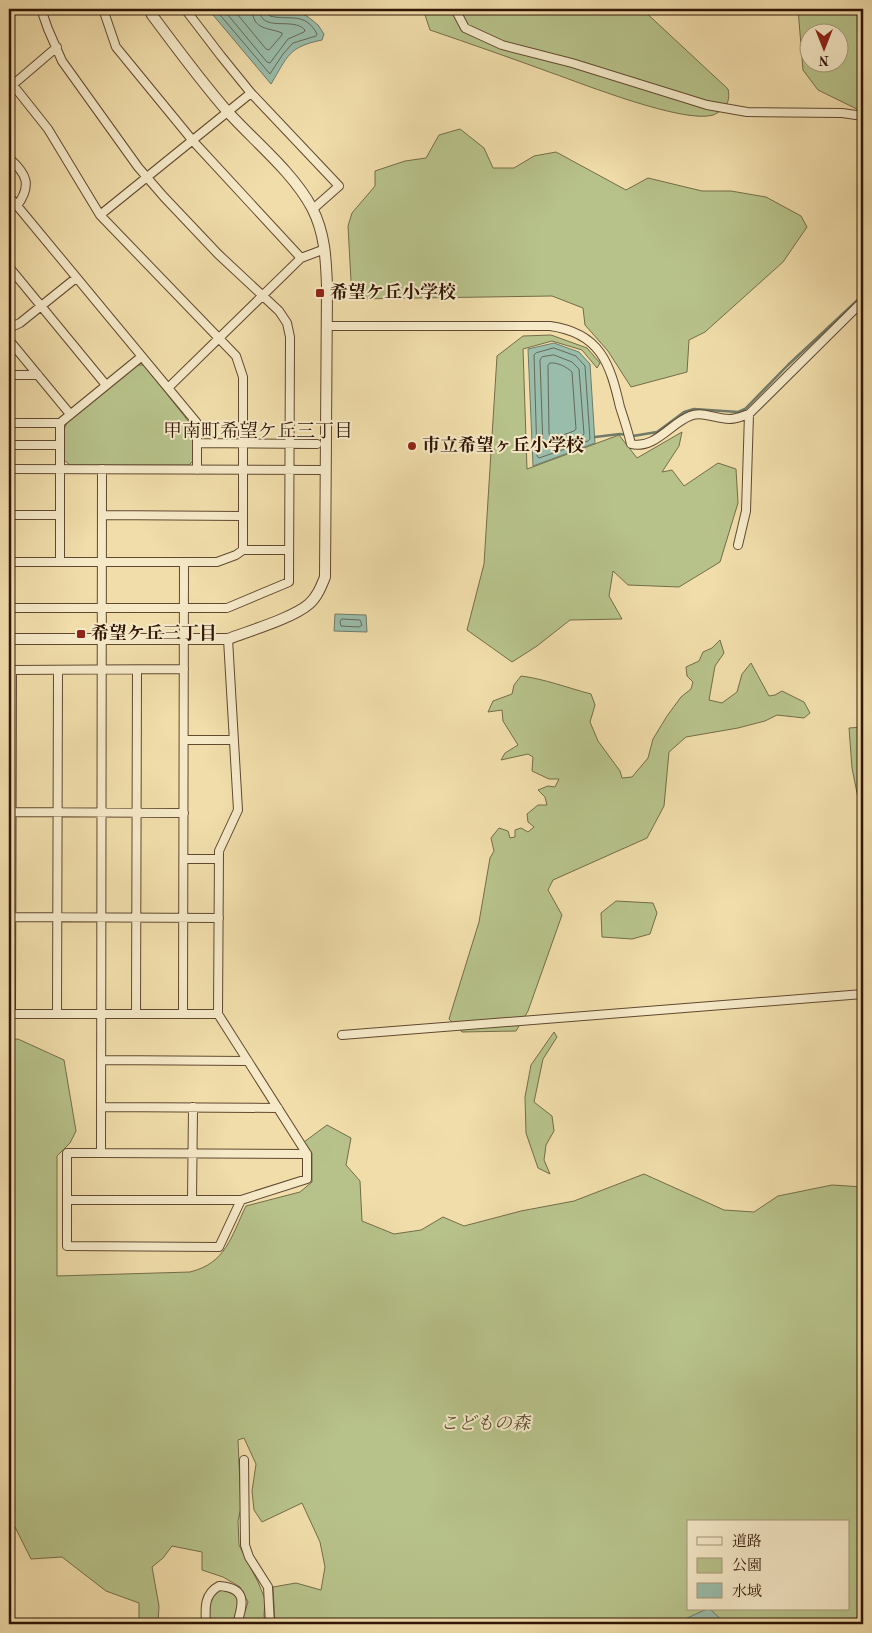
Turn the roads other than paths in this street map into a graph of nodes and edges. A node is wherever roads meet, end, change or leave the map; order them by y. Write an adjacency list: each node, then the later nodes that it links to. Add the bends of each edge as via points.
1 (41, 9): 6 (street)
2 (103, 9): 11 (street, via 116,47)
3 (150, 9): 9 (street, via 190,66)
4 (185, 9): 8 (street)
5 (455, 9): 10 (street, via 465,28 502,46 572,63 707,105 747,112)
6 (57, 47): 7 (street); 13 (street, via 62,61)
7 (10, 85): 17 (street, via 48,129)
8 (251, 93): 9 (street); 16 (street, via 339,186)
9 (228, 111): 11 (street); 16 (street, via 298,186)
10 (863, 116)
11 (192, 141): 13 (street); 19 (street)
12 (9, 158): 15 (street, via 26,178 24,194)
13 (146, 178): 17 (street); 22 (street, via 218,254)
14 (9, 196): 15 (street)
15 (17, 206): 21 (street)
16 (313, 209): 18 (street)
17 (100, 216): 27 (street)
18 (325, 249): 19 (street); 25 (street)
19 (301, 258): 22 (street)
20 (9, 267): 24 (street)
21 (76, 278): 24 (street); 29 (street)
22 (263, 295): 27 (street); 40 (street, via 279,310 289,330)
23 (863, 301): 35 (street)
24 (41, 306): 26 (street); 32 (street)
25 (326, 326): 35 (street, via 550,326 569,330 594,346 608,364 630,442 638,446 657,438 692,415 728,419); 50 (street)
26 (9, 328)
27 (220, 338): 33 (street); 39 (street, via 236,356 242,371)
28 (9, 340): 31 (street)
29 (141, 357): 32 (street); 33 (street)
30 (9, 375): 31 (street)
31 (38, 375): 34 (street)
32 (106, 385): 34 (street)
33 (168, 388): 38 (street, via 197,423)
34 (70, 414): 37 (street)
35 (748, 414): 55 (street, via 746,511)
36 (9, 423): 37 (street)
37 (60, 423): 43 (street)
38 (197, 444): 39 (street); 48 (street)
39 (243, 444): 40 (street); 47 (street)
40 (289, 444): 41 (street); 49 (street)
41 (317, 444)
42 (9, 445): 43 (street)
43 (60, 446): 45 (street)
44 (9, 469): 45 (street)
45 (60, 469): 46 (street); 52 (street)
46 (102, 469): 48 (street); 53 (street)
47 (243, 469): 48 (street); 49 (street); 54 (street)
48 (197, 470)
49 (289, 470): 50 (street); 57 (street)
50 (326, 470): 68 (street, via 326,569 322,586 310,603 293,613)
51 (9, 515): 52 (street)
52 (60, 515): 59 (street)
53 (102, 516): 54 (street); 60 (street)
54 (243, 516): 56 (street)
55 (738, 545)
56 (242, 550): 57 (street); 61 (street, via 217,562)
57 (289, 550): 64 (street, via 289,582 227,608)
58 (9, 562): 59 (street)
59 (60, 562): 60 (street)
60 (103, 562): 61 (street); 63 (street)
61 (184, 562): 64 (street)
62 (9, 608): 63 (street)
63 (102, 608): 64 (street); 66 (street)
64 (184, 608): 67 (street)
65 (9, 639): 66 (street)
66 (102, 639): 67 (street); 71 (street)
67 (184, 639): 68 (street); 73 (street)
68 (228, 639): 75 (street)
69 (10, 670): 70 (street); 76 (street)
70 (58, 670): 71 (street); 77 (street)
71 (103, 670): 72 (street); 78 (street)
72 (137, 670): 73 (street); 79 (street)
73 (184, 670): 74 (street)
74 (184, 740): 75 (street); 80 (street)
75 (234, 740): 82 (street, via 238,810)
76 (10, 812): 77 (street); 83 (street)
77 (58, 812): 78 (street); 84 (street)
78 (102, 813): 79 (street); 85 (street)
79 (137, 813): 80 (street); 86 (street)
80 (184, 813): 81 (street)
81 (184, 859): 82 (street); 87 (street)
82 (218, 859): 88 (street)
83 (10, 917): 84 (street); 90 (street)
84 (58, 917): 85 (street); 91 (street)
85 (102, 917): 86 (street); 92 (street)
86 (136, 917): 87 (street); 93 (street)
87 (183, 917): 88 (street); 94 (street)
88 (219, 918): 95 (street)
89 (863, 994): 96 (street)
90 (10, 1014): 91 (street)
91 (58, 1014): 92 (street)
92 (102, 1014): 93 (street); 97 (street)
93 (136, 1014): 94 (street)
94 (183, 1014): 95 (street)
95 (218, 1014): 98 (street)
96 (342, 1035)
97 (102, 1060): 98 (street); 99 (street)
98 (248, 1061): 101 (street)
99 (102, 1107): 100 (street); 102 (street)
100 (192, 1107): 101 (street); 103 (street)
101 (278, 1108): 104 (street)
102 (101, 1153): 103 (street); 105 (street, via 67,1154)
103 (192, 1154): 104 (street); 106 (street)
104 (307, 1154): 107 (street, via 307,1179)
105 (67, 1200): 106 (street); 107 (street, via 67,1246 220,1247)
106 (192, 1200): 107 (street)
107 (241, 1200)
108 (244, 1460): 111 (street, via 245,1545 268,1587)
109 (206, 1624): 110 (street, via 208,1594 220,1586 234,1589 240,1595 243,1604)
110 (237, 1624)
111 (270, 1624)

